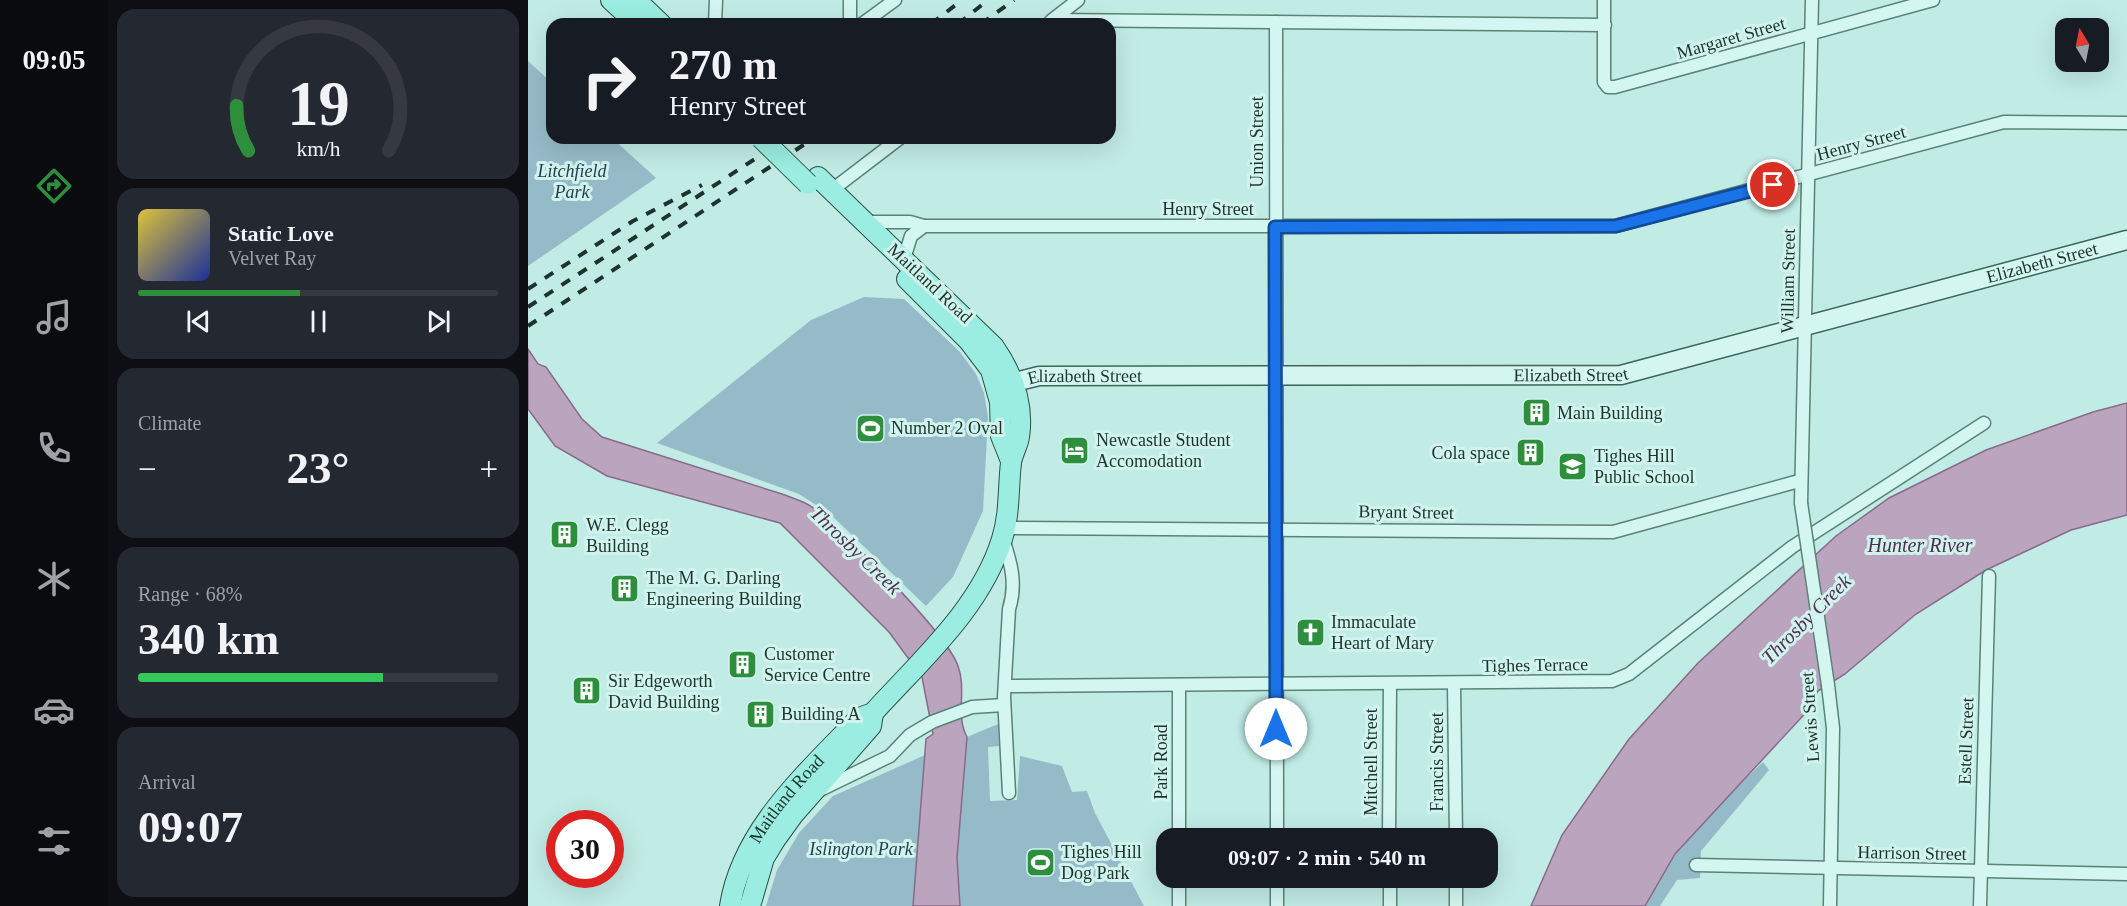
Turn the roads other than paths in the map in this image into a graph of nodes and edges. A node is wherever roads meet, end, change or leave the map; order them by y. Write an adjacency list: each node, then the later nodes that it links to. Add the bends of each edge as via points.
1 (611, 0): 10 (main road)
2 (636, 0): 11 (main road)
3 (716, 0): 12 (street)
4 (850, 0): 13 (street)
5 (895, 0): 14 (street)
6 (1078, 0): 15 (street)
7 (1604, 0): 18 (street)
8 (1812, 0): 19 (street, William Street)
9 (1933, 0): 19 (street, Margaret Street)
10 (630, 18)
11 (655, 18)
12 (715, 18)
13 (850, 18)
14 (870, 18)
15 (1055, 18)
16 (1116, 22): 17 (street)
17 (1276, 22): 18 (street); 28 (street, Union Street)
18 (1605, 25): 19 (street, Margaret Street, via 1604,81 1608,87 1624,86)
19 (1811, 34): 24 (street, William Street)
20 (2127, 123): 24 (street, Henry Street, via 2004,122)
21 (769, 144): 25 (main road, Maitland Road, bridge)
22 (782, 144): 25 (main road, Maitland Road)
23 (889, 144): 25 (street)
24 (1809, 176): 28 (street, Henry Street, via 1616,226); 31 (street, William Street)
25 (819, 184): 26 (main road, Maitland Road); 33 (main road, Maitland Road)
26 (865, 222): 27 (street, Henry Street, via 910,222); 30 (main road, Maitland Road)
27 (924, 226): 28 (street, Henry Street); 30 (street, via 911,236)
28 (1275, 227): 32 (street, Union Street)
29 (2127, 240): 31 (main road, Elizabeth Street)
30 (904, 258): 33 (main road, Maitland Road, via 981,331 1004,360)
31 (1805, 327): 32 (main road, Elizabeth Street, via 1636,373 1607,377); 35 (street, William Street)
32 (1277, 376): 33 (main road, Elizabeth Street, via 1039,376); 36 (street, Union Street)
33 (1005, 384): 37 (main road, Maitland Road, via 1001,436 1011,461)
34 (1984, 423): 39 (street, Tighes Terrace, via 1792,547 1629,675 1612,681)
35 (1800, 492): 36 (street, Bryant Street, via 1613,532); 53 (street, Lewis Street, bridge, via 1833,729)
36 (1276, 529): 37 (street, Bryant Street); 40 (street, Union Street)
37 (1004, 532): 42 (street, via 1012,567 1013,596); 45 (main road, Maitland Road, via 982,584 946,632)
38 (1989, 576): 54 (street, Estell Street)
39 (1454, 684): 41 (street, Tighes Terrace); 51 (street, Francis Street)
40 (1276, 685): 41 (street, Tighes Terrace); 43 (street, Tighes Terrace); 49 (street, Union Street)
41 (1390, 685): 50 (street, Mitchell Street)
42 (1005, 686): 43 (street, Tighes Terrace); 44 (street)
43 (1179, 686): 48 (street, Park Road)
44 (1005, 705): 46 (street); 47 (street, via 972,707 932,722 910,735 890,756)
45 (873, 713): 47 (main road, Maitland Road, via 871,726); 60 (main road, Maitland Road, via 859,718 769,818 747,855)
46 (1009, 793)
47 (810, 795): 61 (main road, Maitland Road, via 770,847)
48 (1179, 828)
49 (1277, 828)
50 (1389, 828)
51 (1456, 828)
52 (1696, 865): 53 (street, Harrison Street)
53 (1831, 869): 54 (street, Harrison Street); 66 (street, Lewis Street)
54 (1980, 872): 55 (street, Harrison Street); 67 (street, Estell Street)
55 (2127, 874)
56 (1179, 888): 62 (street)
57 (1277, 888): 63 (street)
58 (1390, 888): 64 (street)
59 (1456, 888): 65 (street)
60 (730, 906)
61 (750, 906)
62 (1179, 906)
63 (1277, 906)
64 (1389, 906)
65 (1456, 906)
66 (1830, 906)
67 (1980, 906)

